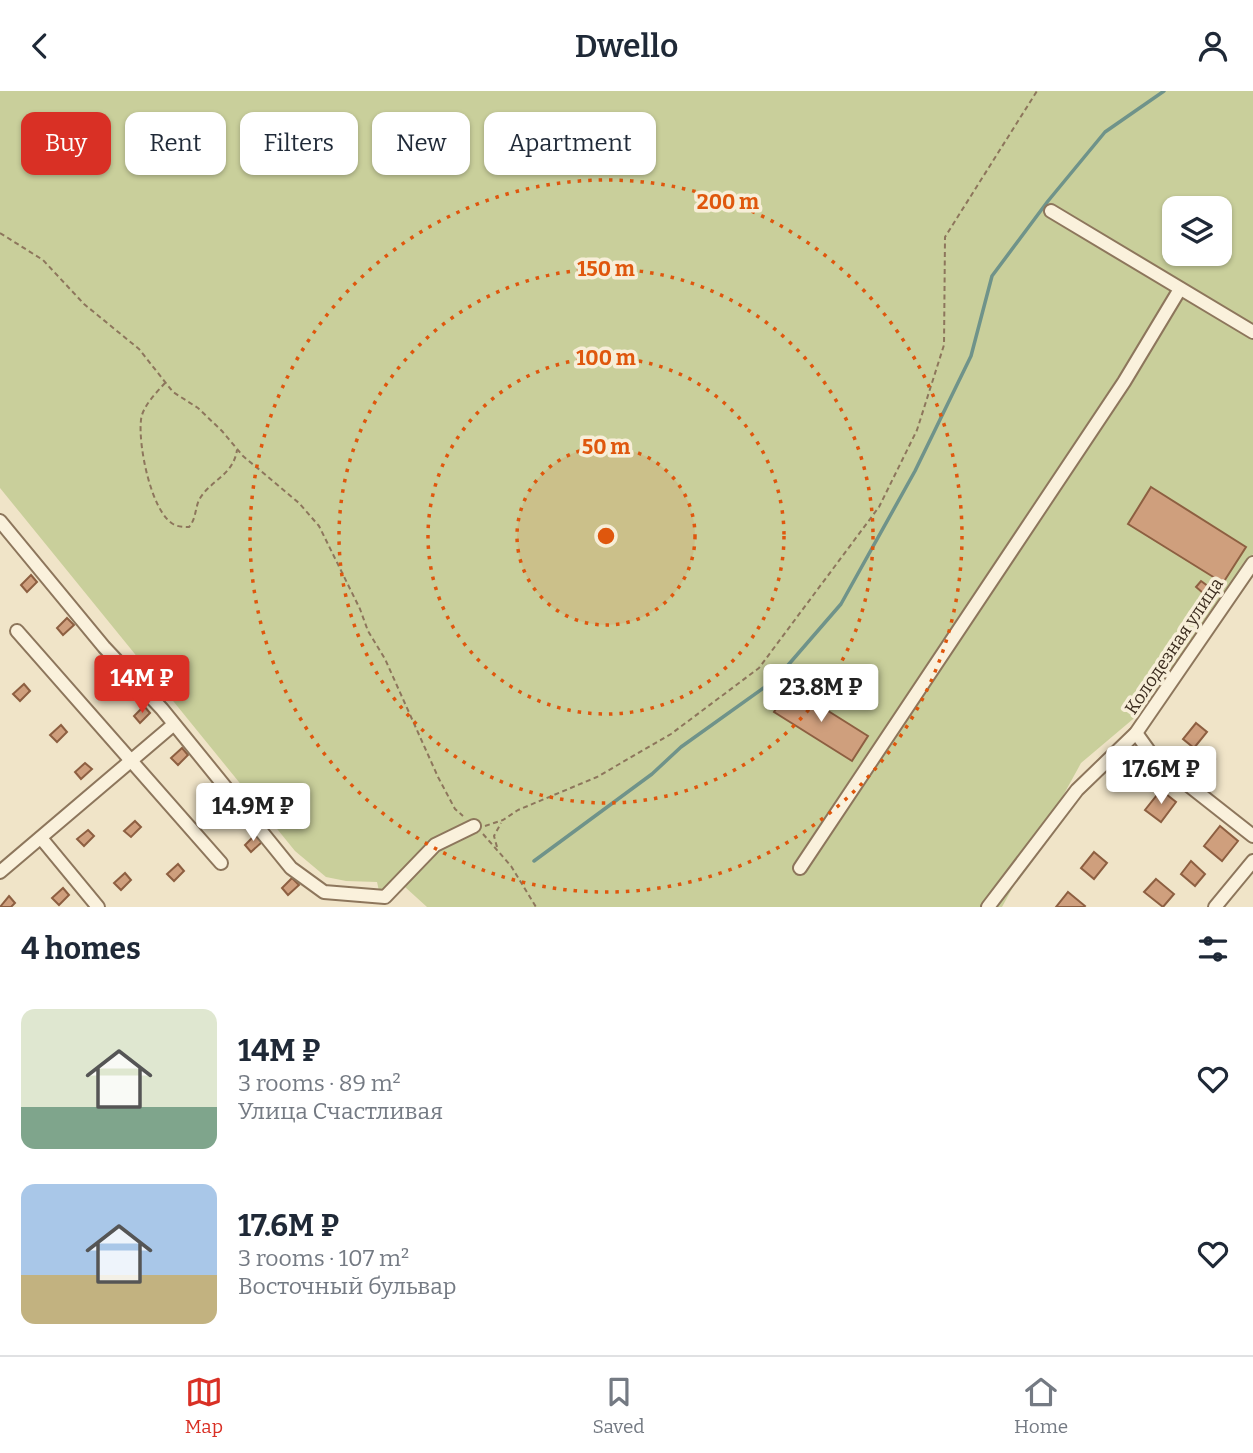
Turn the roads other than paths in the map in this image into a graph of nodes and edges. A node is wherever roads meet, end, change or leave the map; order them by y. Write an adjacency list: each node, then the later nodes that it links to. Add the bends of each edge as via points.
1 (1051, 211): 2 (street)
2 (1181, 289): 3 (street); 15 (street)
3 (1253, 332)
4 (0, 521): 7 (street)
5 (1253, 563): 8 (street, Колодезная улица)
6 (17, 631): 9 (street)
7 (173, 725): 9 (street); 10 (street, via 290,868 324,892 385,897 435,845)
8 (1136, 733): 11 (street, via 1154,758); 18 (street, Колодезная улица, via 1077,790)
9 (133, 760): 12 (street); 14 (street)
10 (474, 826)
11 (1253, 836)
12 (41, 838): 16 (street); 17 (street)
13 (1253, 861): 19 (street)
14 (221, 863)
15 (800, 868)
16 (0, 872)
17 (98, 907)
18 (988, 907)
19 (1215, 907)

